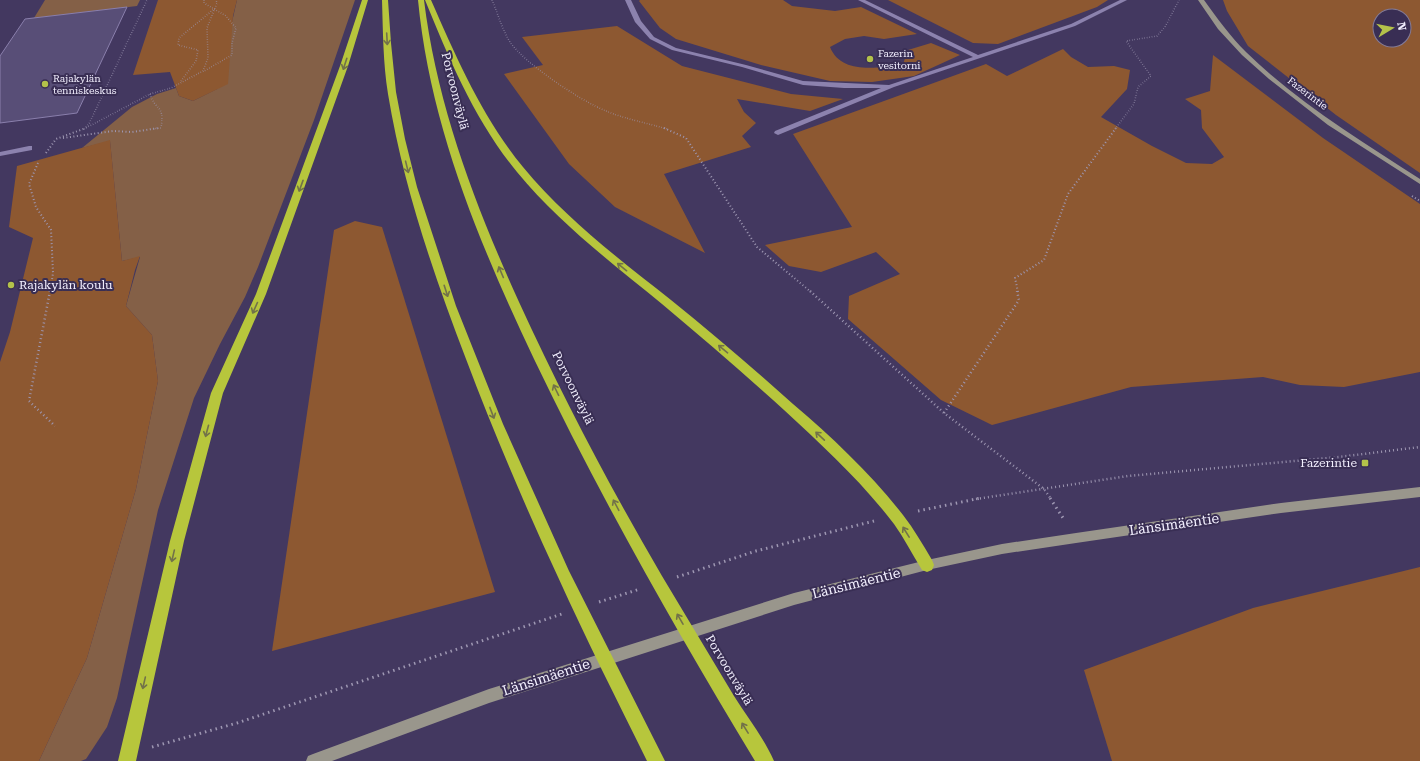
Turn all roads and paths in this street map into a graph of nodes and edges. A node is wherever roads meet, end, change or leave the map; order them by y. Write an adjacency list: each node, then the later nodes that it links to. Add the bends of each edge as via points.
1 (147, 0): 20 (path, via 89,124)
2 (204, 0): 14 (path, via 204,3)
3 (216, 0): 14 (path)
4 (365, 0): 38 (highway, one-way to 38, via 344,66 261,294 217,393 177,541)
5 (385, 0): 40 (highway, one-way to 40, via 387,43 401,139 412,188 451,306 497,424 564,575)
6 (421, 0): 41 (highway, Porvoonväylä, one-way to 6, via 637,544 567,415 513,302 478,220 454,152 430,59)
7 (428, 0): 31 (highway, one-way to 7, via 872,487 766,386 616,262 561,213 521,171 474,103 455,66)
8 (492, 0): 26 (path, via 512,44 535,65 585,101 605,111 671,130 686,138 757,246)
9 (628, 0): 18 (street, via 638,22 652,38 674,49 803,83)
10 (861, 0): 15 (street)
11 (1124, 0): 15 (street, via 1073,25)
12 (1179, 0): 26 (path, via 1165,27 1157,36 1126,41 1151,76 1138,87 1134,104 1068,194 1044,260 1015,278 1018,300)
13 (1201, 0): 25 (main road, Fazerintie, via 1222,29 1245,54 1284,88)
14 (214, 9): 16 (path, via 207,28 208,58); 16 (path, via 234,22 236,28 232,55); 17 (path, via 179,38 178,45 198,50 196,61)
15 (978, 57): 18 (street)
16 (204, 71): 17 (path)
17 (180, 83): 19 (path)
18 (892, 86): 21 (street)
19 (150, 94): 20 (path); 22 (path, via 163,115 161,128 132,132 112,131)
20 (83, 130): 22 (path)
21 (778, 133)
22 (56, 139): 27 (path, via 37,164 29,184 36,207 51,230 53,273 29,401)
23 (29, 148): 24 (street)
24 (0, 154)
25 (1420, 182)
26 (944, 413): 29 (path)
27 (55, 426)
28 (1420, 447): 29 (path, via 1128,476)
29 (1044, 489): 31 (path, via 983,498); 32 (path)
30 (1420, 492): 32 (main road, Länsimäentie, via 1281,508)
31 (896, 516): 33 (highway, one-way to 31); 34 (path, via 756,551)
32 (1076, 538): 33 (main road, Länsimäentie, via 1002,549)
33 (927, 565): 39 (main road, Länsimäentie, via 794,599 489,696)
34 (672, 578)
35 (642, 588): 36 (path)
36 (597, 603)
37 (566, 613): 38 (path)
38 (127, 758)
39 (313, 761)
40 (656, 761)
41 (765, 761)

